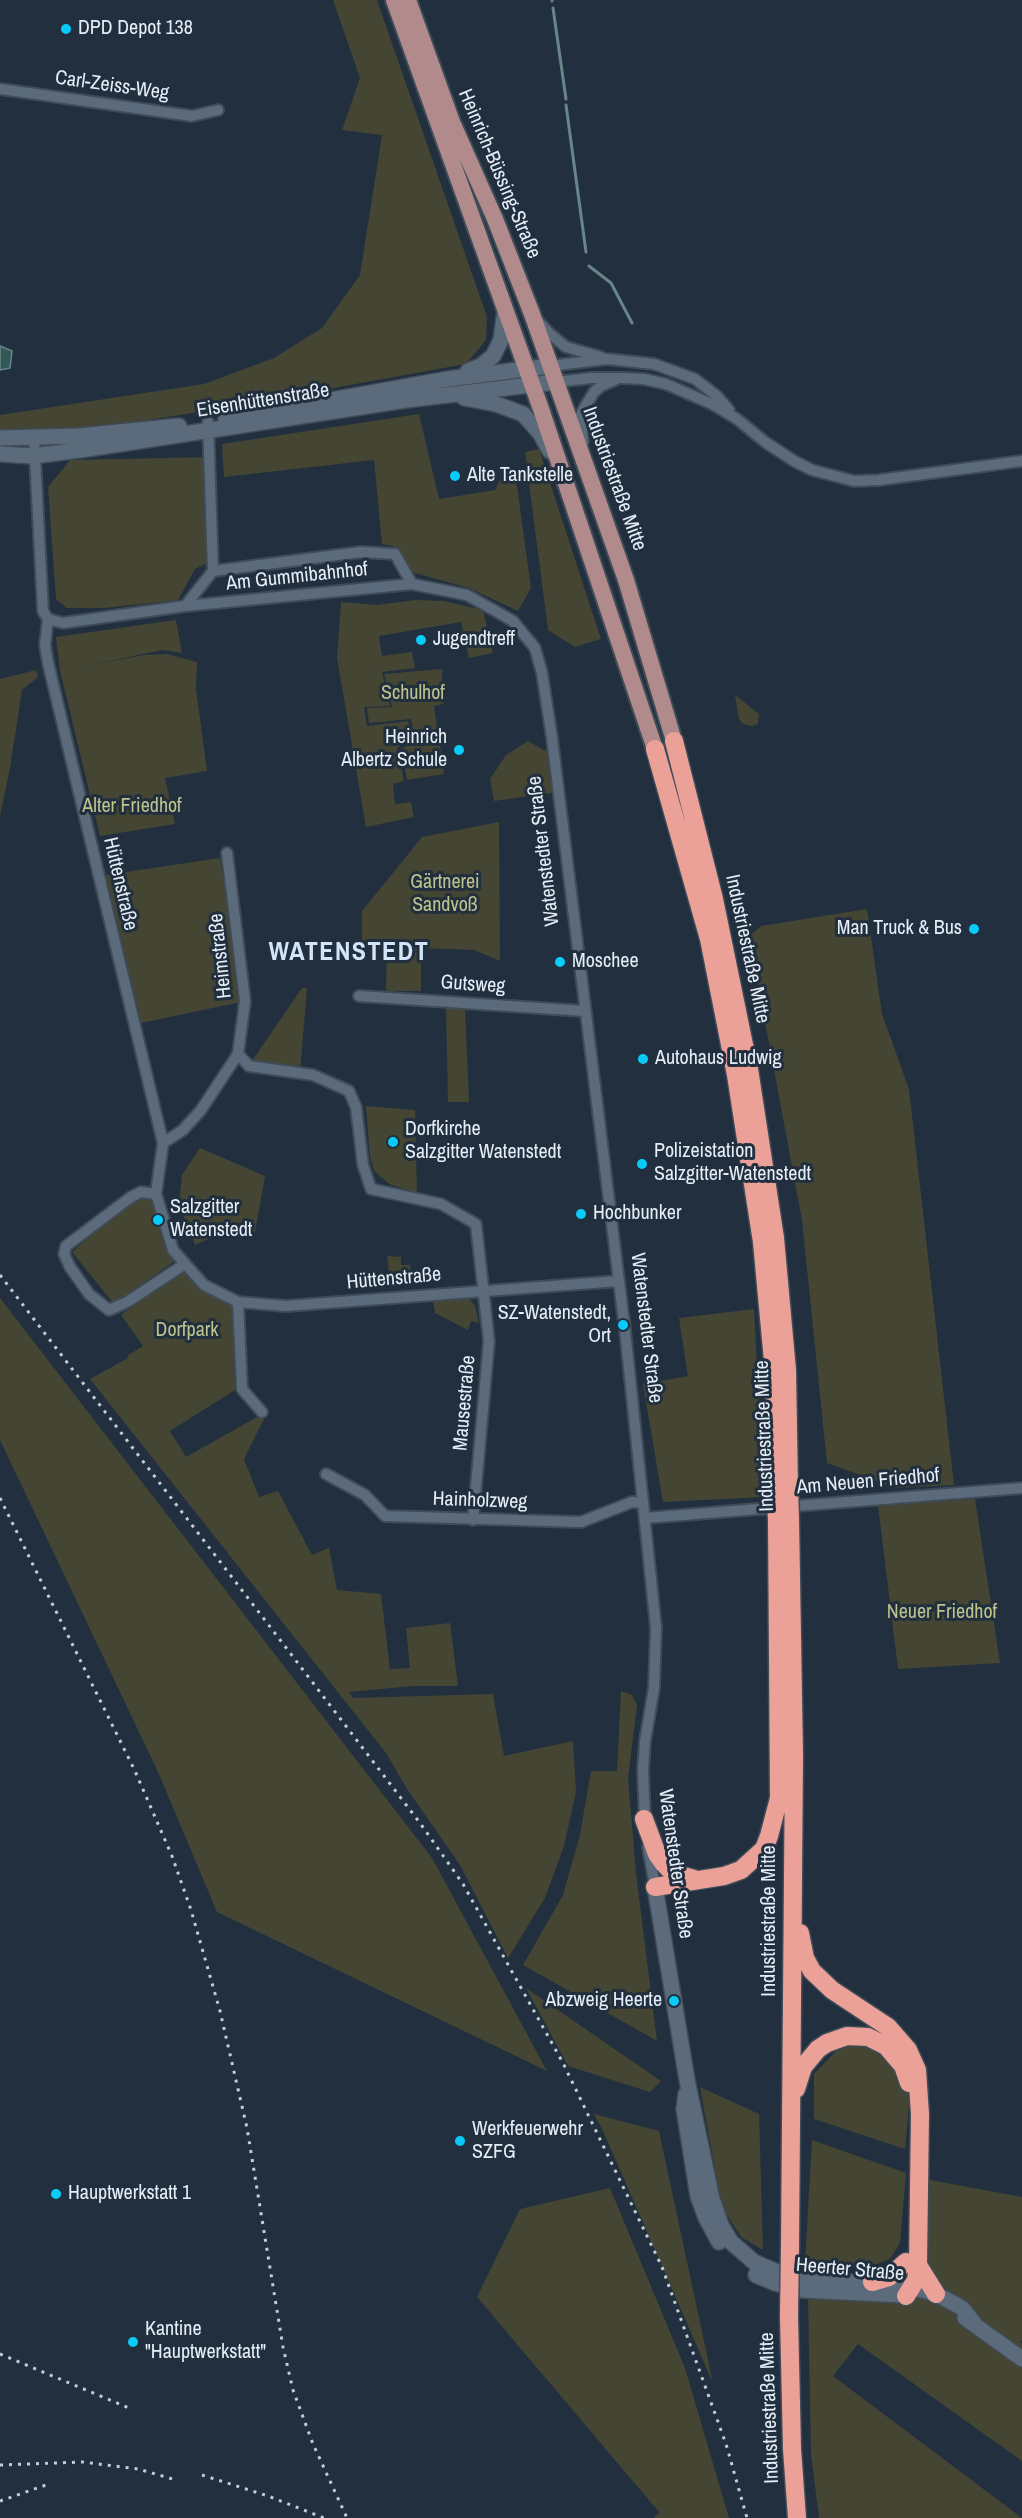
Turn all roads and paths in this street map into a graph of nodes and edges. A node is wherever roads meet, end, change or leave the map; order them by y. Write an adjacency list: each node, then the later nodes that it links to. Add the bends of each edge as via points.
1 (394, 0): 5 (main road, Heinrich-Büssing-Straße)
2 (408, 0): 6 (main road, Heinrich-Büssing-Straße, via 452,122)
3 (0, 89): 4 (street, Carl-Zeiss-Weg, via 192,116)
4 (218, 110)
5 (505, 307): 9 (main road, Heinrich-Büssing-Straße); 11 (street, via 501,340 493,356 482,366)
6 (532, 314): 7 (street, via 566,347); 8 (main road, Heinrich-Büssing-Straße)
7 (608, 359): 8 (street); 15 (street, via 654,364 695,379)
8 (549, 366): 9 (street, Eisenhüttenstraße); 12 (main road, Industriestraße Mitte)
9 (527, 368): 11 (street, Eisenhüttenstraße); 13 (main road, Heinrich-Büssing-Straße)
10 (622, 378): 12 (street); 15 (street, via 644,379 681,389); 23 (street, via 594,392 581,415)
11 (448, 379): 16 (street, Eisenhüttenstraße)
12 (555, 382): 13 (street, Eisenhüttenstraße); 23 (main road, Industriestraße Mitte)
13 (532, 384): 14 (street, Eisenhüttenstraße); 22 (main road, Industriestraße Mitte)
14 (449, 396): 16 (street, Eisenhüttenstraße); 22 (street, via 496,404 523,414 540,433)
15 (737, 419): 21 (street, via 794,461 854,481)
16 (209, 426): 18 (street, Eisenhüttenstraße); 20 (street, Eisenhüttenstraße); 24 (street, Am Gummibahnhof)
17 (0, 438): 18 (street, Eisenhüttenstraße)
18 (34, 438): 20 (street, Hüttenstraße)
19 (0, 454): 20 (street, Eisenhüttenstraße)
20 (33, 456): 27 (street, Hüttenstraße, via 43,611)
21 (1022, 461)
22 (562, 472): 30 (main road, Industriestraße Mitte)
23 (587, 472): 29 (main road, Industriestraße Mitte, via 626,580)
24 (213, 571): 25 (street, Am Gummibahnhof, via 361,552 395,554); 26 (street, Am Gummibahnhof)
25 (412, 584): 26 (street, Am Gummibahnhof); 28 (street, Am Gummibahnhof, via 467,595)
26 (185, 606): 27 (street, Am Gummibahnhof, via 63,623)
27 (48, 619): 35 (street, Hüttenstraße, via 48,663)
28 (513, 621): 33 (street, Watenstedter Straße, via 535,648 542,673)
29 (674, 741): 43 (highway, Industriestraße Mitte, via 717,910 749,1070 774,1226 787,1370)
30 (655, 749): 43 (highway, Industriestraße Mitte, via 709,939 736,1075 764,1266)
31 (227, 853): 34 (street, Heimstraße, via 245,1001)
32 (358, 996): 33 (street, Gutsweg)
33 (584, 1011): 38 (street, Watenstedter Straße)
34 (238, 1054): 35 (street, via 201,1110 183,1130); 39 (street, Mausestraße, via 249,1066 313,1075 348,1090 356,1107 363,1165 371,1189 441,1204 476,1224)
35 (163, 1143): 36 (street, Hüttenstraße)
36 (156, 1194): 37 (street, Hüttenstraße, via 173,1250); 37 (street, via 141,1192 131,1197 66,1246 64,1254 89,1294 109,1310)
37 (185, 1264): 40 (street, Hüttenstraße, via 204,1285)
38 (619, 1281): 39 (street, Hüttenstraße); 45 (street, Watenstedter Straße)
39 (484, 1290): 40 (street, Hüttenstraße, via 286,1306); 48 (street, Mausestraße, via 489,1341)
40 (238, 1302): 41 (street, via 242,1389)
41 (262, 1412)
42 (326, 1474): 48 (street, Hainholzweg, via 365,1495 385,1516)
43 (782, 1488): 47 (highway, Industriestraße Mitte, bridge)
44 (1022, 1488): 46 (street, Am Neuen Friedhof)
45 (643, 1503): 46 (street, Watenstedter Straße); 48 (street, Hainholzweg, via 632,1502 581,1522)
46 (645, 1518): 49 (street, Watenstedter Straße, via 656,1628 654,1688 643,1770)
47 (783, 1519): 50 (highway, Industriestraße Mitte); 51 (highway, Industriestraße Mitte, via 779,1798 764,1849 741,1870)
48 (473, 1520)
49 (644, 1819): 51 (highway, via 664,1864 673,1873); 52 (street, Watenstedter Straße)
50 (793, 1869): 55 (highway, Industriestraße Mitte); 56 (highway, via 808,1965 832,1990 888,2027 913,2059 920,2090)
51 (695, 1880): 52 (highway)
52 (655, 1887): 53 (street, Watenstedter Straße)
53 (682, 2049): 54 (street, Heerter Straße)
54 (687, 2080): 58 (street, Heerter Straße, via 716,2212 737,2249 760,2266 784,2275); 59 (street, Heerter Straße, via 684,2109 698,2196 711,2228 728,2254 755,2275 783,2286 812,2291)
55 (791, 2121): 56 (highway, via 798,2076 818,2049 847,2036 877,2040 896,2055 909,2082); 63 (highway, Industriestraße Mitte, bridge, via 789,2316)
56 (917, 2168): 57 (highway)
57 (912, 2264): 58 (highway); 59 (highway); 60 (highway)
58 (872, 2282): 59 (street, Heerter Straße)
59 (907, 2290): 60 (street, Heerter Straße); 61 (street, Heerter Straße)
60 (936, 2294): 61 (street, Heerter Straße, via 962,2308)
61 (974, 2323): 62 (street, Heerter Straße)
62 (1022, 2359)
63 (797, 2518)

